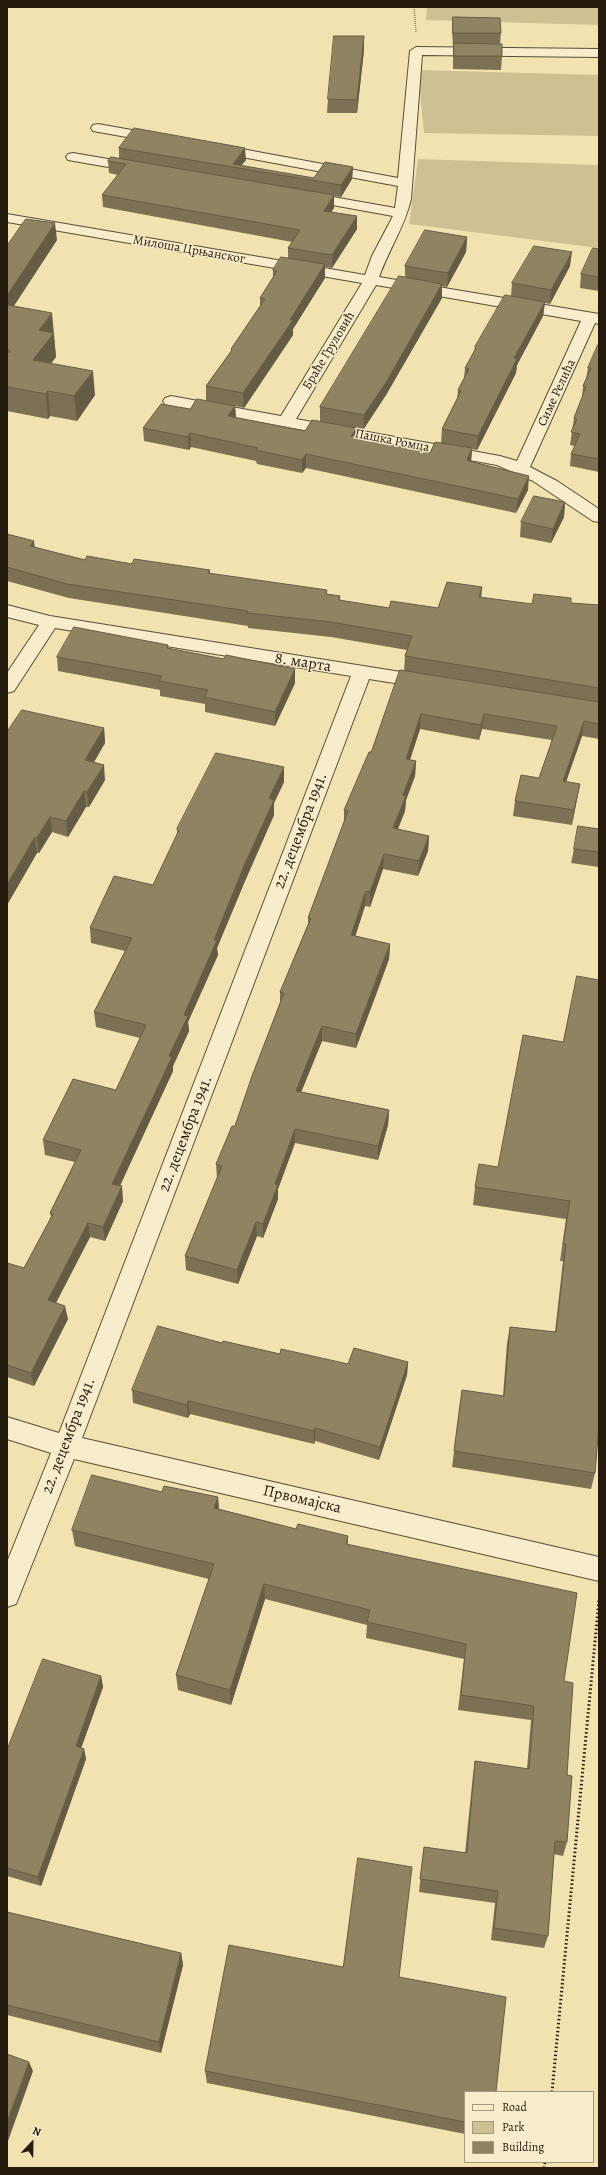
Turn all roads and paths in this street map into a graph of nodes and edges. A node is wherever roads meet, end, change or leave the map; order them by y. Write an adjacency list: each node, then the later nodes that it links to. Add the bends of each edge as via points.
1 (414, 7): 2 (path)
2 (416, 51): 3 (street); 9 (street)
3 (599, 53)
4 (98, 128): 5 (street)
5 (175, 141)
6 (205, 147): 9 (street)
7 (73, 156): 8 (street)
8 (151, 170)
9 (405, 182): 11 (street)
10 (291, 194): 11 (street)
11 (401, 213): 13 (street)
12 (7, 218): 13 (street, Милоша Црњанског)
13 (371, 281): 14 (street, Милоша Црњанског); 16 (street, Браће Груловић)
14 (594, 318): 17 (street, Симе Релића)
15 (171, 401): 16 (street, Пашка Ромца, via 244,415)
16 (287, 420): 17 (street, Пашка Ромца)
17 (522, 467): 18 (street, Пашка Ромца)
18 (599, 517)
19 (7, 611): 20 (street, 8. марта)
20 (50, 622): 21 (street, 8. марта); 23 (street)
21 (362, 672): 22 (street, 8. марта); 25 (street, 22. децембра 1941.)
22 (440, 684)
23 (7, 687)
24 (7, 1428): 25 (street, Првомајска)
25 (66, 1446): 26 (street, Првомајска); 27 (street, 22. децембра 1941.)
26 (599, 1569)
27 (7, 1595)
28 (599, 1600): 29 (path)
29 (552, 2091)

